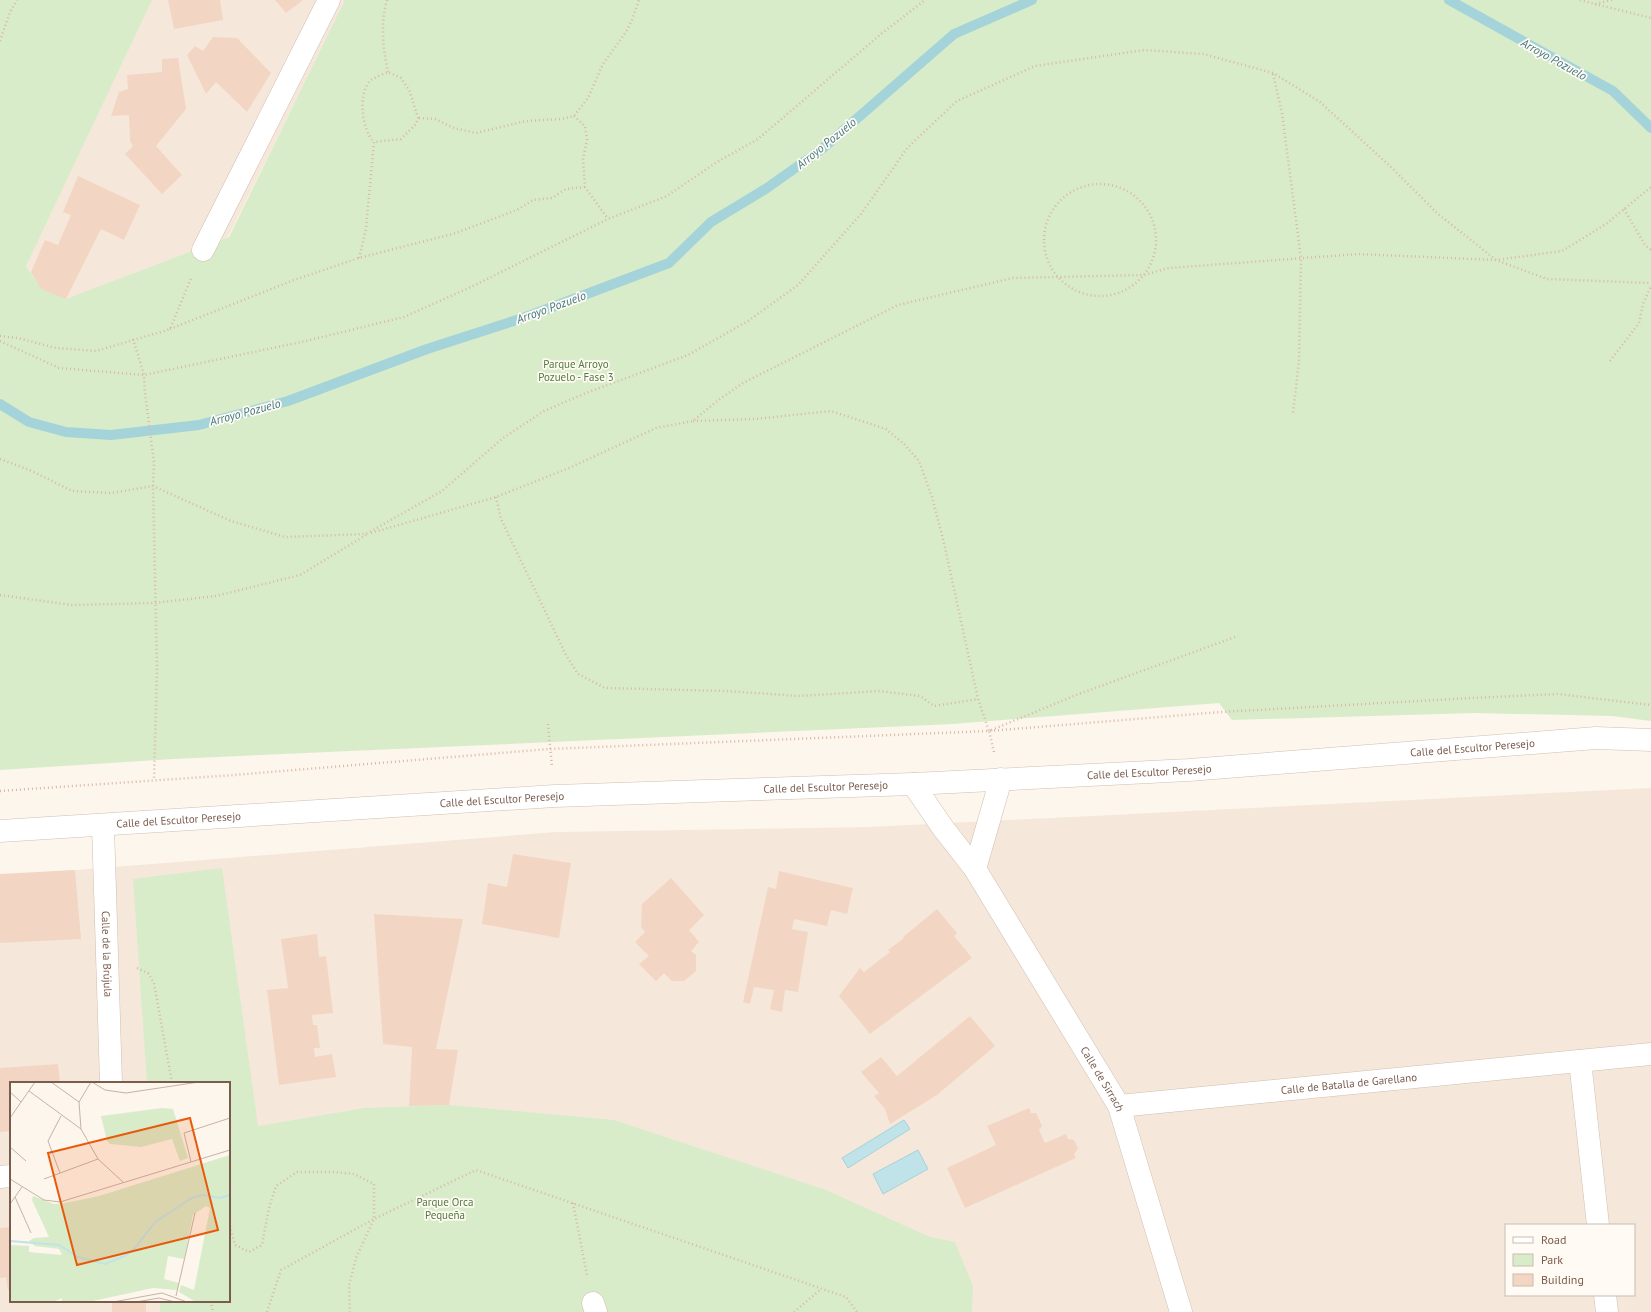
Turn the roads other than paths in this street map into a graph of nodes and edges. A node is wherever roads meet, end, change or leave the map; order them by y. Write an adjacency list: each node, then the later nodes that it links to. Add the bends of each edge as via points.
1 (329, 0): 2 (street)
2 (203, 250)
3 (1651, 740): 4 (street, Calle del Escultor Peresejo, via 1596,738 1189,770)
4 (1001, 779): 5 (street, Calle del Escultor Peresejo); 8 (street)
5 (913, 784): 6 (street, Calle del Escultor Peresejo, via 555,796 155,820); 8 (street, Calle de Sirrach)
6 (103, 826): 7 (street, Calle del Escultor Peresejo); 11 (street, Calle de la Brújula)
7 (0, 831)
8 (975, 869): 12 (street, Calle de Sirrach)
9 (1651, 1054): 10 (street, Calle de Batalla de Garellano)
10 (1580, 1061): 12 (street, Calle de Batalla de Garellano); 15 (street)
11 (111, 1082)
12 (1119, 1106): 17 (street, Calle de Sirrach)
13 (10, 1176): 14 (street)
14 (0, 1177)
15 (1598, 1224)
16 (1605, 1296): 18 (street)
17 (1181, 1312)
18 (1607, 1312)

